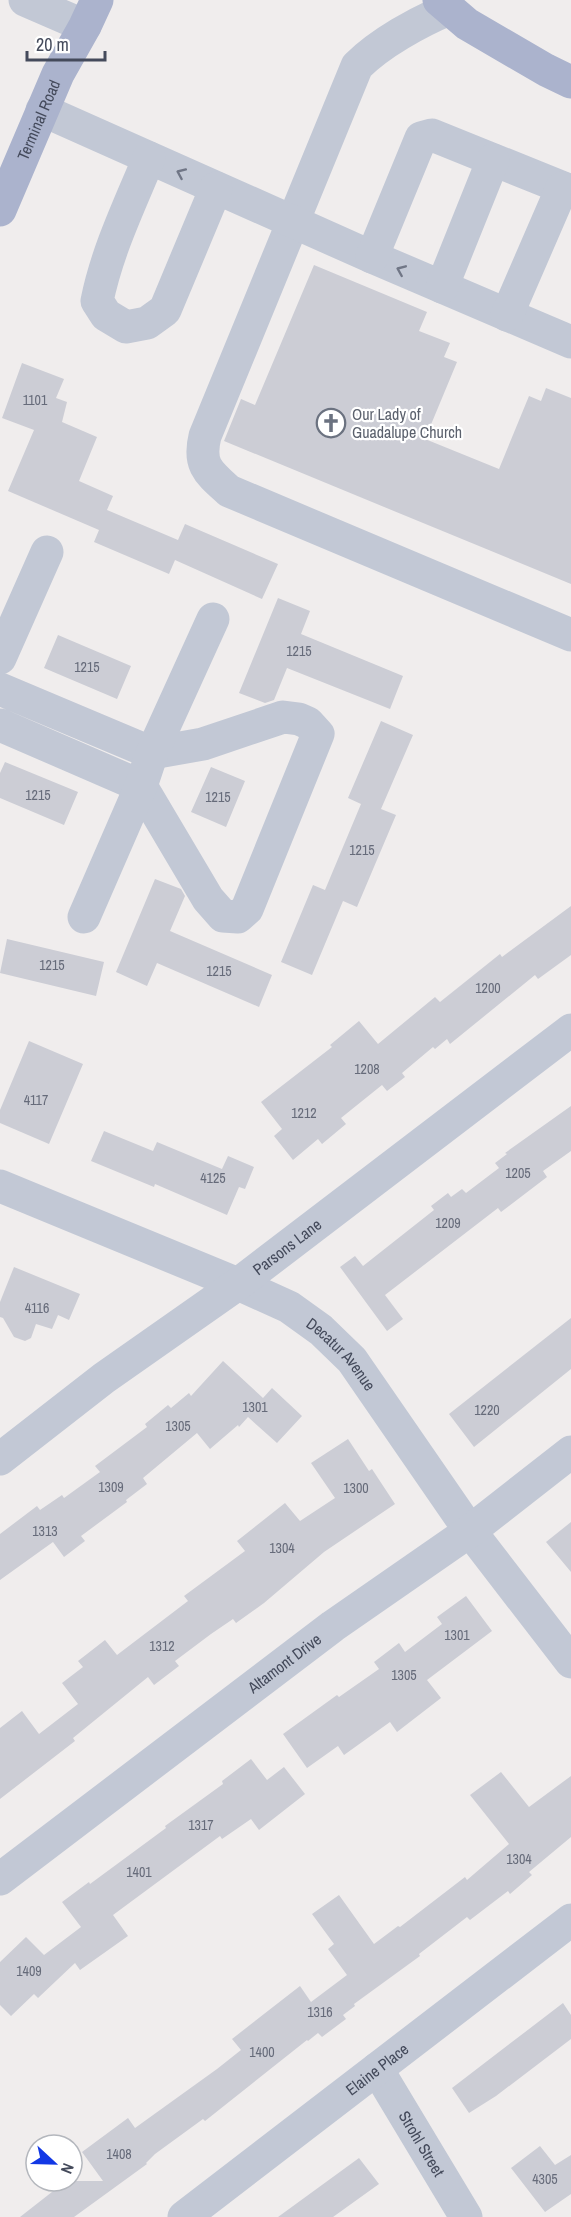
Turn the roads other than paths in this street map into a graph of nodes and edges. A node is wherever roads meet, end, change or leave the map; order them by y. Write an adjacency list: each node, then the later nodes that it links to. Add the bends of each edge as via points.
1 (25, 0): 3 (street)
2 (444, 4): 4 (main road, via 467,24); 11 (street, via 357,66)
3 (91, 13): 5 (main road, Terminal Road)
4 (571, 82)
5 (42, 110): 6 (street); 10 (main road, Terminal Road)
6 (149, 158): 8 (street, one-way to 6); 8 (street, via 97,300 106,315 126,327 147,323 165,310)
7 (493, 159): 9 (street); 12 (street, via 432,135 421,138); 13 (street)
8 (216, 188): 11 (street)
9 (567, 189): 14 (street)
10 (0, 210)
11 (292, 222): 12 (street); 18 (street, via 204,436 201,453 209,473 229,491)
12 (372, 257): 13 (street, one-way to 12)
13 (442, 287): 14 (street)
14 (507, 315): 15 (street)
15 (569, 336)
16 (47, 552): 19 (street)
17 (213, 619): 22 (street)
18 (571, 635)
19 (0, 658)
20 (0, 689): 22 (street)
21 (0, 725): 23 (street)
22 (152, 753): 23 (street); 23 (street, via 203,744 283,717 308,723 318,734 247,909 238,917 223,916 208,899)
23 (141, 786): 24 (street)
24 (84, 917)
25 (571, 1030): 27 (street, Parsons Lane)
26 (0, 1186): 27 (street, Decatur Avenue)
27 (238, 1284): 29 (street, Parsons Lane, via 104,1378); 30 (street, Decatur Avenue, via 289,1307 321,1329 352,1360)
28 (571, 1452): 30 (street, Altamont Drive)
29 (0, 1459)
30 (470, 1531): 31 (street, Decatur Avenue); 32 (street, Altamont Drive, via 333,1626)
31 (571, 1662)
32 (0, 1879)
33 (571, 1920): 34 (street, Elaine Place)
34 (377, 2069): 35 (street, Elaine Place); 36 (street, Strohl Street)
35 (184, 2217)
36 (466, 2217)

